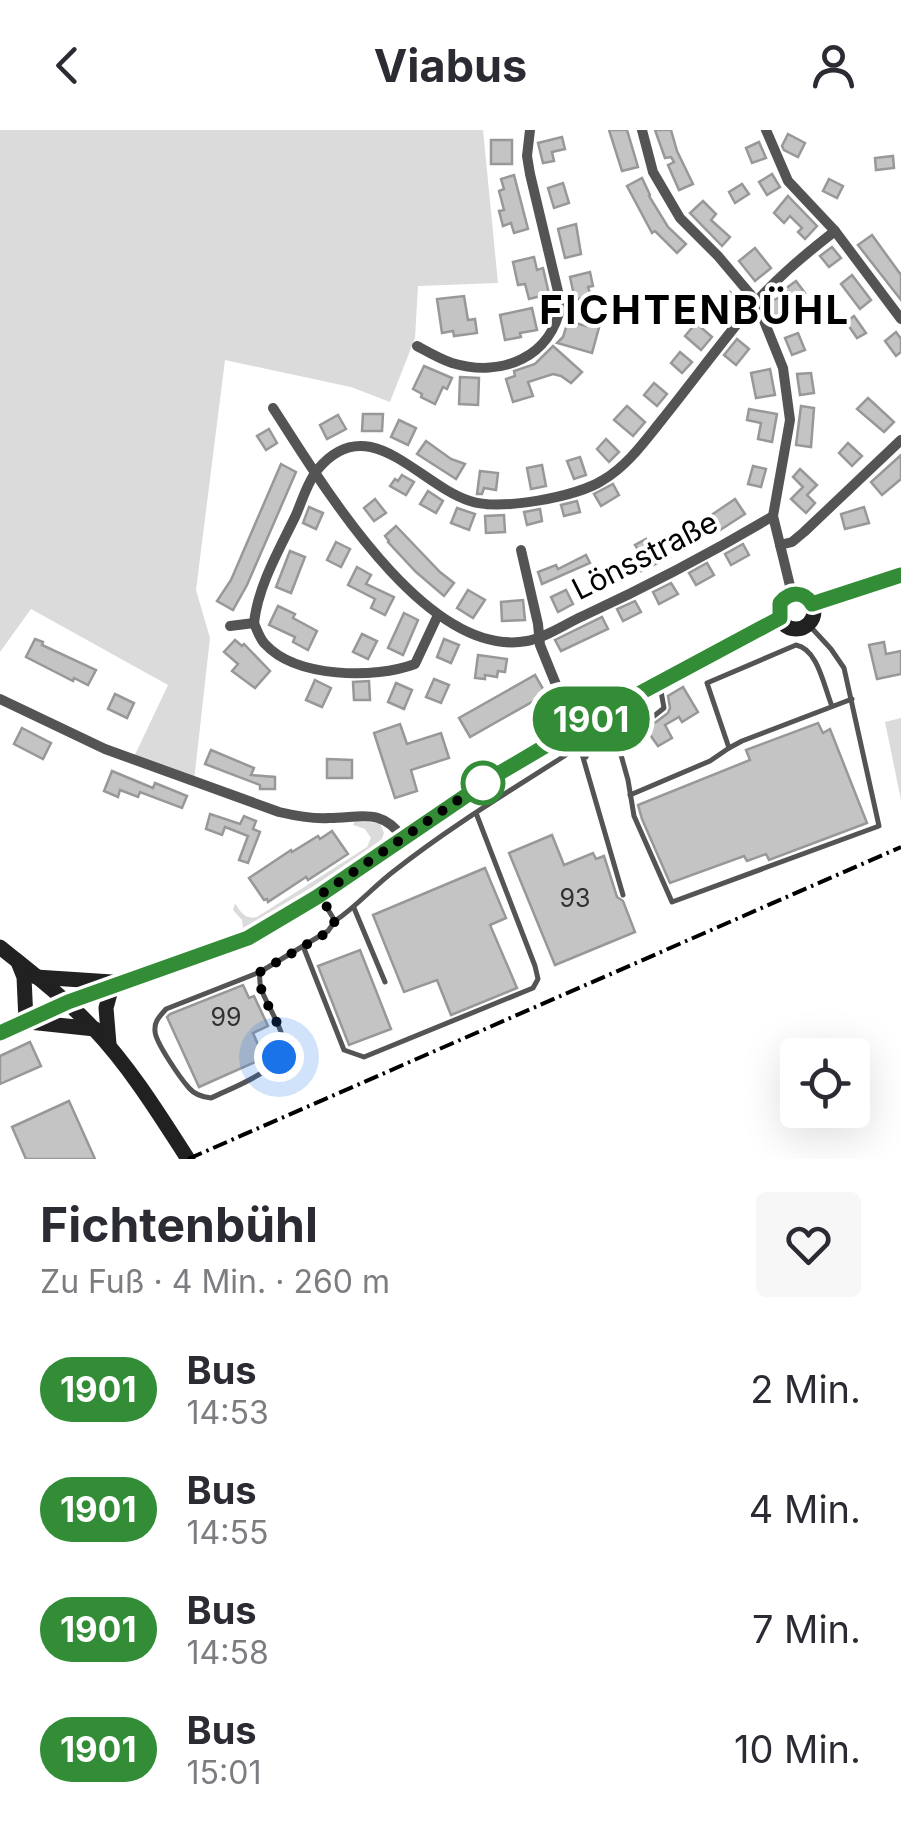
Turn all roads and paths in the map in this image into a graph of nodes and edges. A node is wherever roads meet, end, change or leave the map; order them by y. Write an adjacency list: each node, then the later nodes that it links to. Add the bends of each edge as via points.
1 (530, 130): 7 (street, via 530,174 561,304 553,332 533,353 490,368 451,362)
2 (642, 130): 5 (street, via 653,172 680,218)
3 (766, 130): 4 (street, via 788,180)
4 (835, 230): 5 (street); 6 (street)
5 (756, 302): 10 (street, via 640,446 600,483 551,498 485,505 363,444); 11 (street, via 783,368 790,420)
6 (901, 319)
7 (417, 346)
8 (273, 408): 10 (street, Lönsstraße)
9 (901, 440): 12 (street, via 804,532)
10 (315, 472): 17 (street, Lönsstraße, via 378,558); 19 (street)
11 (772, 516): 12 (street); 22 (street, Lönsstraße)
12 (780, 545): 15 (street)
13 (522, 550): 22 (street)
14 (901, 575): 16 (main road)
15 (792, 594): 16 (main road); 18 (main road, via 780,603)
16 (812, 604): 20 (main road)
17 (438, 615): 19 (street, via 415,664 354,673 287,661 264,643); 22 (street, Lönsstraße, via 485,640)
18 (780, 618): 20 (main road, via 792,628); 23 (main road)
19 (254, 623): 21 (street)
20 (808, 624): 25 (lane, via 844,668)
21 (230, 626)
22 (538, 636): 27 (street)
23 (659, 683): 27 (main road); 27 (lane, via 664,708 654,716)
24 (0, 699): 33 (street, via 105,749 279,812 377,816)
25 (852, 699): 26 (lane); 31 (lane, via 879,826 672,902)
26 (832, 706): 29 (lane); 29 (lane, via 802,645 731,671 707,683)
27 (588, 725): 28 (lane); 30 (lane); 31 (lane, via 600,744 620,756); 33 (main road, via 498,774)
28 (580, 746): 30 (lane); 32 (lane)
29 (730, 748): 31 (lane)
30 (584, 760): 35 (lane)
31 (630, 795)
32 (476, 814): 36 (lane, via 392,872); 38 (lane, via 535,966 533,988 364,1057 344,1050)
33 (403, 838): 34 (main road)
34 (320, 895): 37 (lane); 44 (main road, via 248,938)
35 (624, 895)
36 (354, 908): 37 (lane); 43 (lane)
37 (335, 921): 38 (lane)
38 (303, 946): 41 (lane)
39 (0, 947): 40 (main road)
40 (18, 961): 42 (main road); 46 (main road)
41 (260, 972): 41 (lane, via 166,1010 156,1022 156,1038 200,1097 212,1098 279,1057 282,1033 259,985)
42 (36, 977): 44 (main road); 45 (main road)
43 (385, 982)
44 (116, 984): 45 (main road); 49 (main road, via 106,1008)
45 (68, 1002): 46 (main road); 47 (main road)
46 (26, 1022): 47 (main road); 48 (main road)
47 (95, 1029): 49 (main road)
48 (0, 1032)
49 (110, 1048): 50 (main road)
50 (188, 1159)

